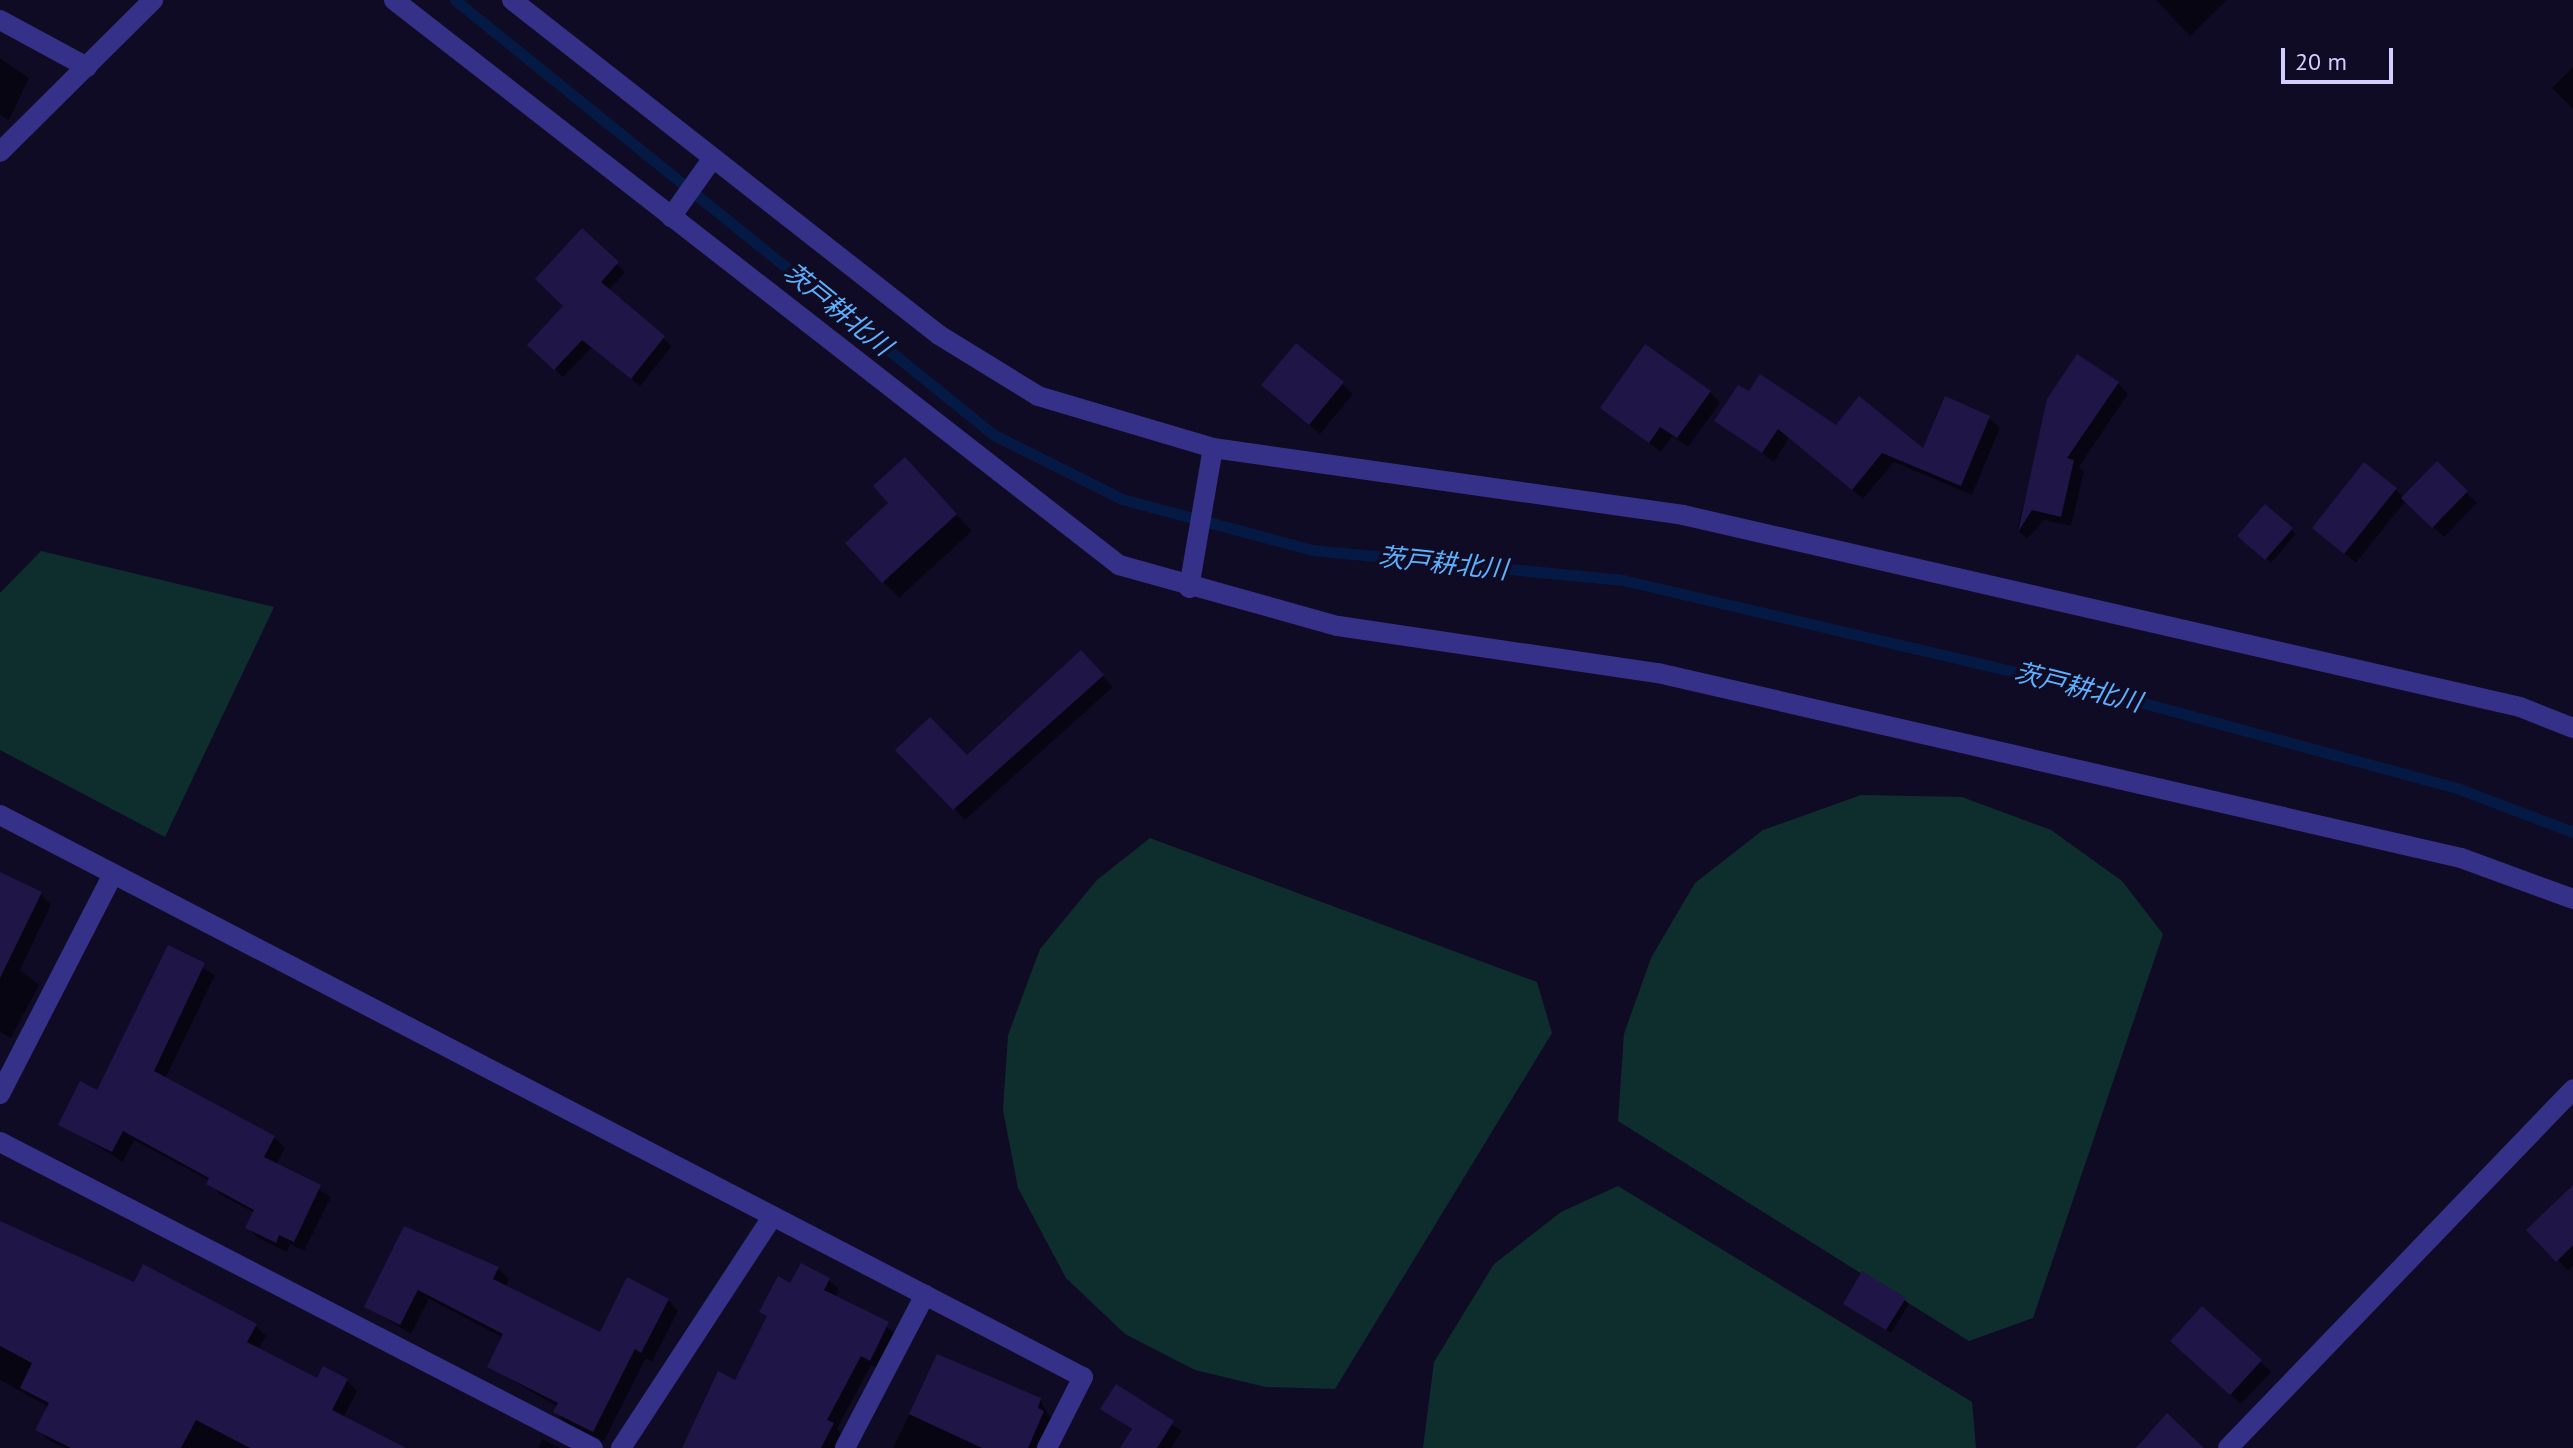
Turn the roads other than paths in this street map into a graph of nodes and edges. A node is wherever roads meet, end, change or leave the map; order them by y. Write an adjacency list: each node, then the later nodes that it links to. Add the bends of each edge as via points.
1 (153, 0): 5 (street)
2 (394, 0): 8 (street)
3 (512, 0): 7 (street)
4 (0, 20): 5 (street)
5 (87, 67): 6 (street)
6 (0, 152)
7 (708, 166): 8 (street); 9 (street, via 939,335 1038,396)
8 (676, 209): 10 (street, via 1119,565)
9 (1213, 448): 10 (street); 11 (street, via 1683,515 2520,707)
10 (1189, 588): 14 (street, via 1338,626 1658,673 2461,858)
11 (2573, 728)
12 (0, 815): 13 (street)
13 (112, 876): 16 (street); 18 (street)
14 (2573, 899)
15 (2573, 1089): 24 (street)
16 (0, 1094)
17 (0, 1142): 20 (street)
18 (773, 1216): 19 (street); 21 (street)
19 (925, 1295): 22 (street); 23 (street, via 1083,1377)
20 (593, 1448)
21 (621, 1448)
22 (845, 1448)
23 (1047, 1448)
24 (2228, 1448)

